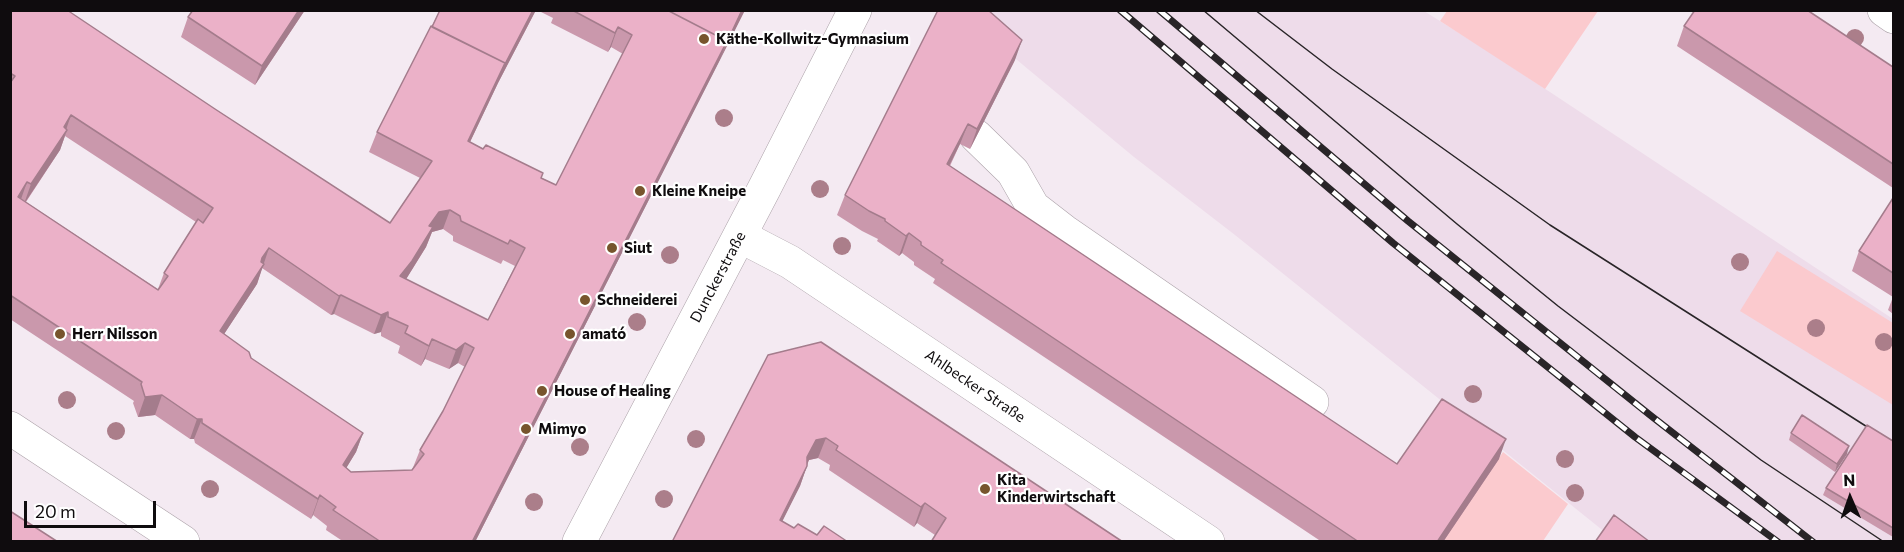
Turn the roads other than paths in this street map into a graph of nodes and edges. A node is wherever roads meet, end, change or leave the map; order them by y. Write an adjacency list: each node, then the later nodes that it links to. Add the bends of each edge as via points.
1 (855, 10): 5 (street, Dunckerstraße)
2 (1884, 10): 3 (street)
3 (1893, 17)
4 (976, 136): 6 (street, via 1013,172 1033,207)
5 (740, 236): 9 (street, Dunckerstraße); 10 (street, Ahlbecker Straße, via 790,262)
6 (1312, 402)
7 (10, 428): 8 (street)
8 (183, 542)
9 (579, 542)
10 (1208, 542)

